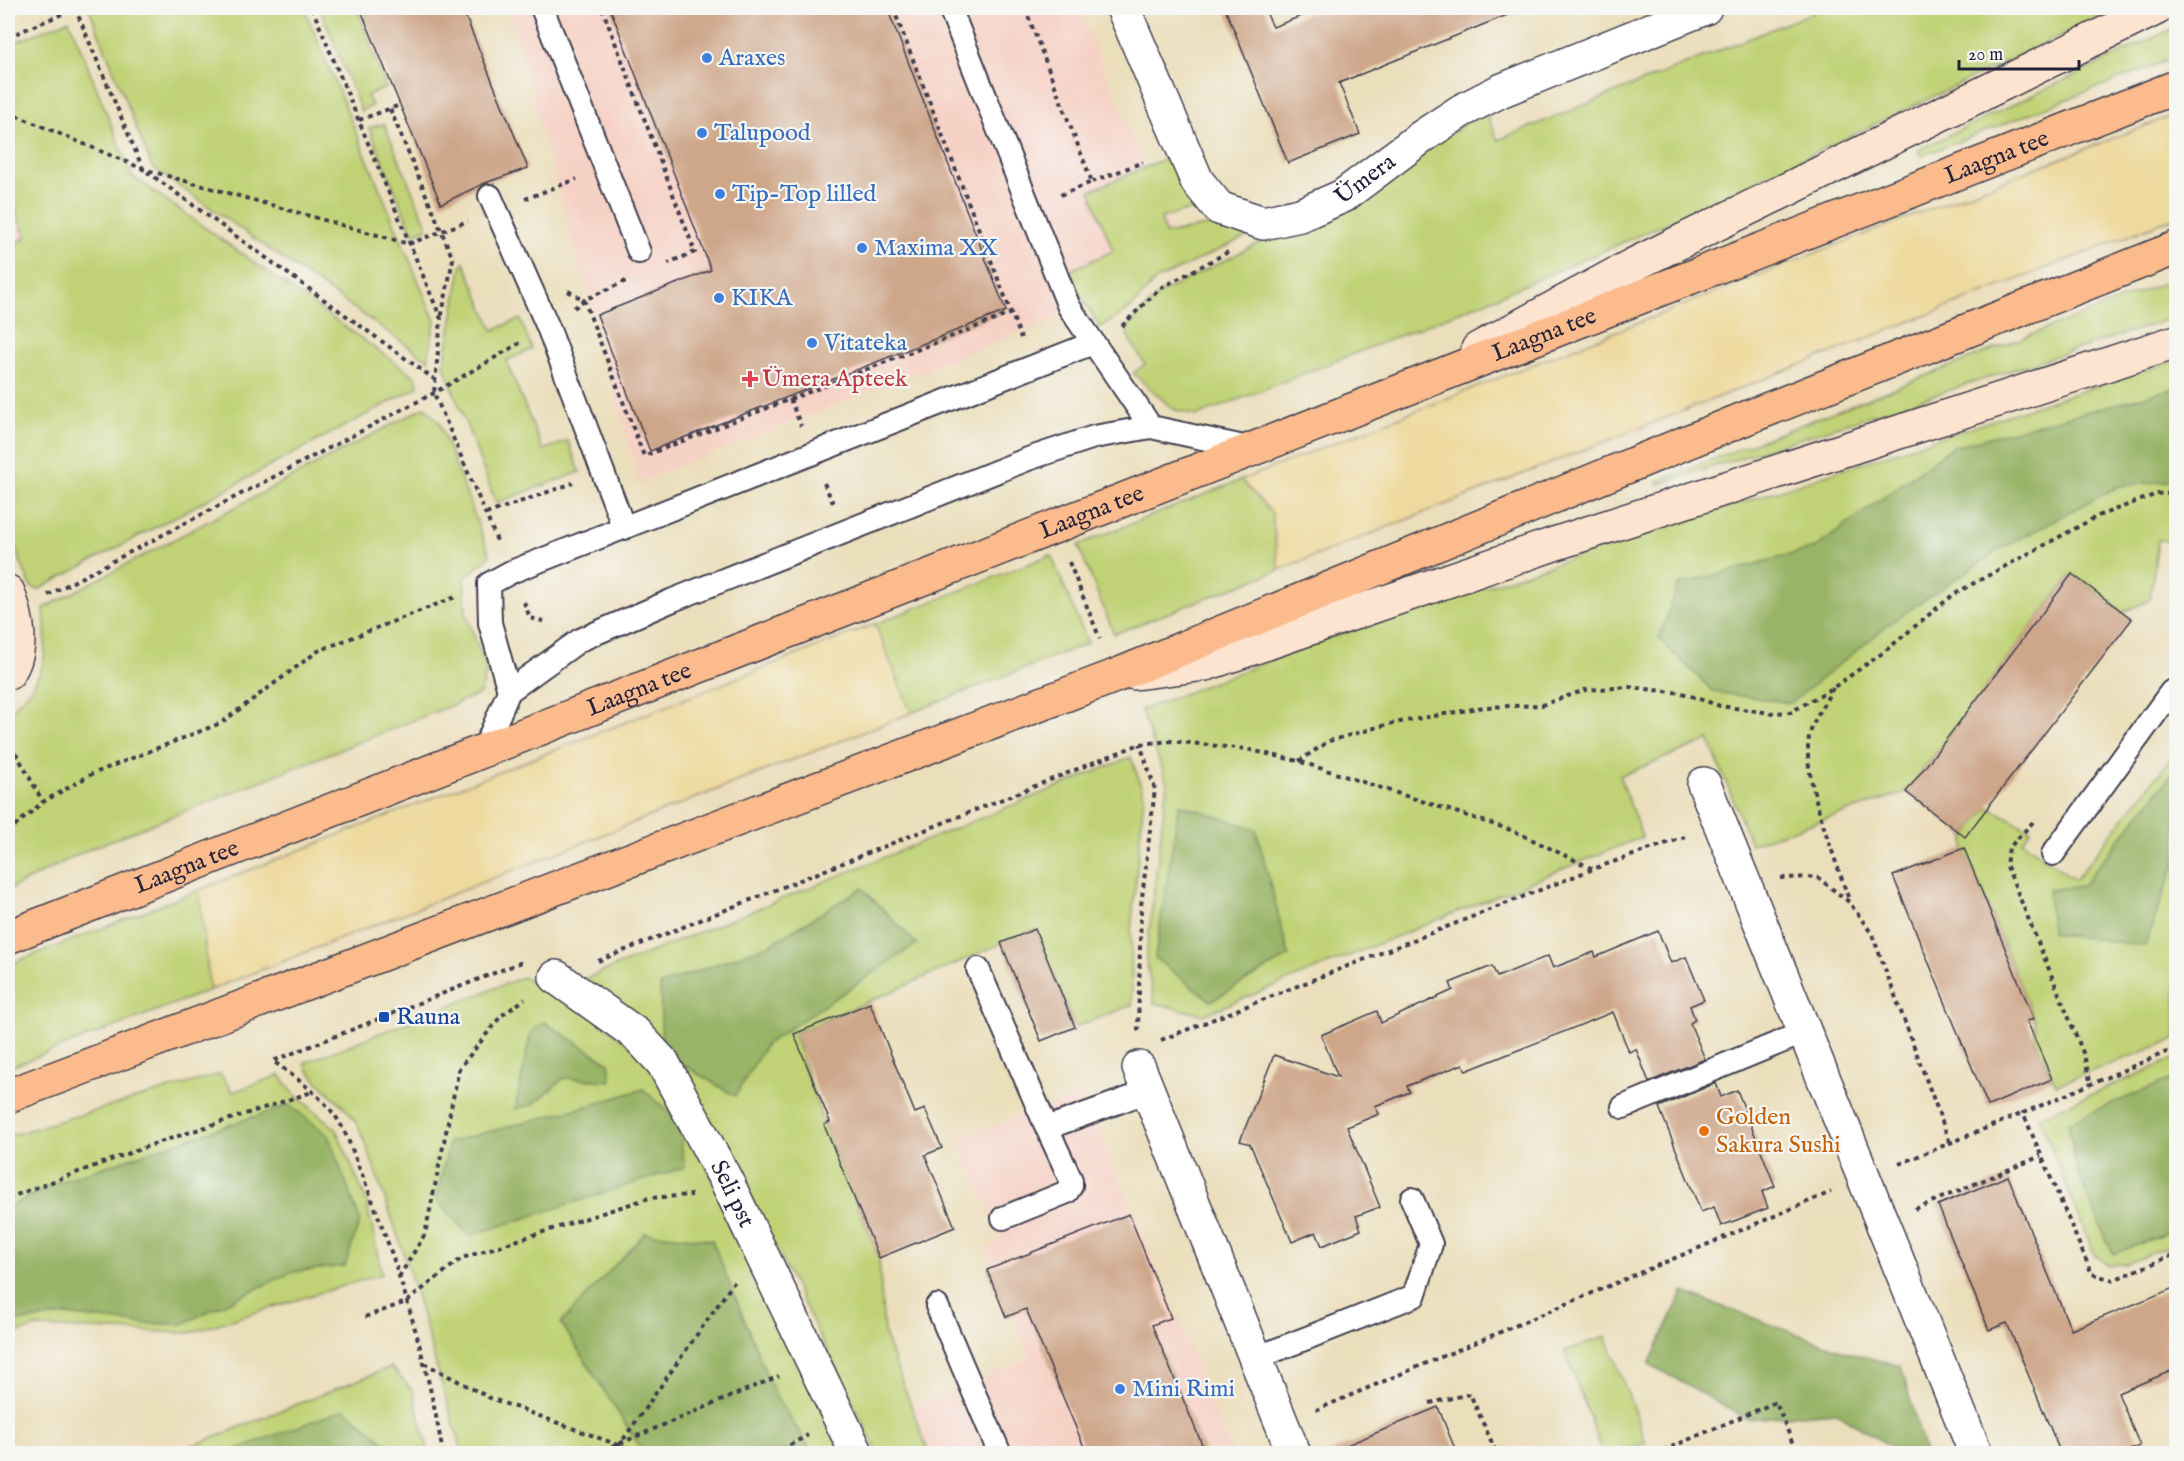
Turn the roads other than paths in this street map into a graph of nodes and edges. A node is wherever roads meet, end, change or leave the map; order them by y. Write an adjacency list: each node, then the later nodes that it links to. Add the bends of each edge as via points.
1 (542, 8): 9 (lane)
2 (950, 8): 11 (lane, via 1069,308)
3 (1123, 8): 4 (street, Ümera, via 1197,181 1219,208 1263,223 1300,215 1343,196 1423,136 1500,91)
4 (1706, 8)
5 (2157, 8): 12 (street, via 1642,261)
6 (2176, 87): 12 (main road, Laagna tee)
7 (490, 196): 15 (lane, via 548,327)
8 (2176, 248): 18 (main road, via 1741,420)
9 (639, 252)
10 (2176, 342): 18 (street, via 1566,541 1206,664)
11 (1093, 343): 13 (lane); 15 (lane)
12 (1398, 392): 14 (main road, Laagna tee)
13 (1151, 427): 14 (lane); 19 (lane, via 1094,436 1028,459 673,600 580,640)
14 (1254, 449): 21 (main road, Laagna tee)
15 (624, 528): 19 (lane, via 489,584 490,623)
16 (11, 602): 17 (street, via 18,639)
17 (8, 672)
18 (1115, 676): 29 (main road)
19 (509, 691): 21 (lane)
20 (2176, 693): 23 (lane, via 2171,692)
21 (483, 752): 24 (main road, Laagna tee)
22 (1704, 784): 27 (street)
23 (2053, 854)
24 (8, 937)
25 (978, 969): 31 (lane)
26 (556, 978): 37 (street, Seli pst, via 636,1034 663,1063 732,1192)
27 (1804, 1032): 30 (lane); 39 (street)
28 (1142, 1069): 31 (lane); 35 (street)
29 (8, 1096)
30 (1623, 1107)
31 (1047, 1128): 33 (lane, via 1071,1186 1066,1192)
32 (1413, 1199): 35 (lane, via 1431,1244 1414,1296)
33 (1003, 1218)
34 (937, 1305): 38 (lane)
35 (1256, 1358): 36 (street)
36 (1288, 1439)
37 (857, 1454)
38 (1000, 1454)
39 (1976, 1454)

